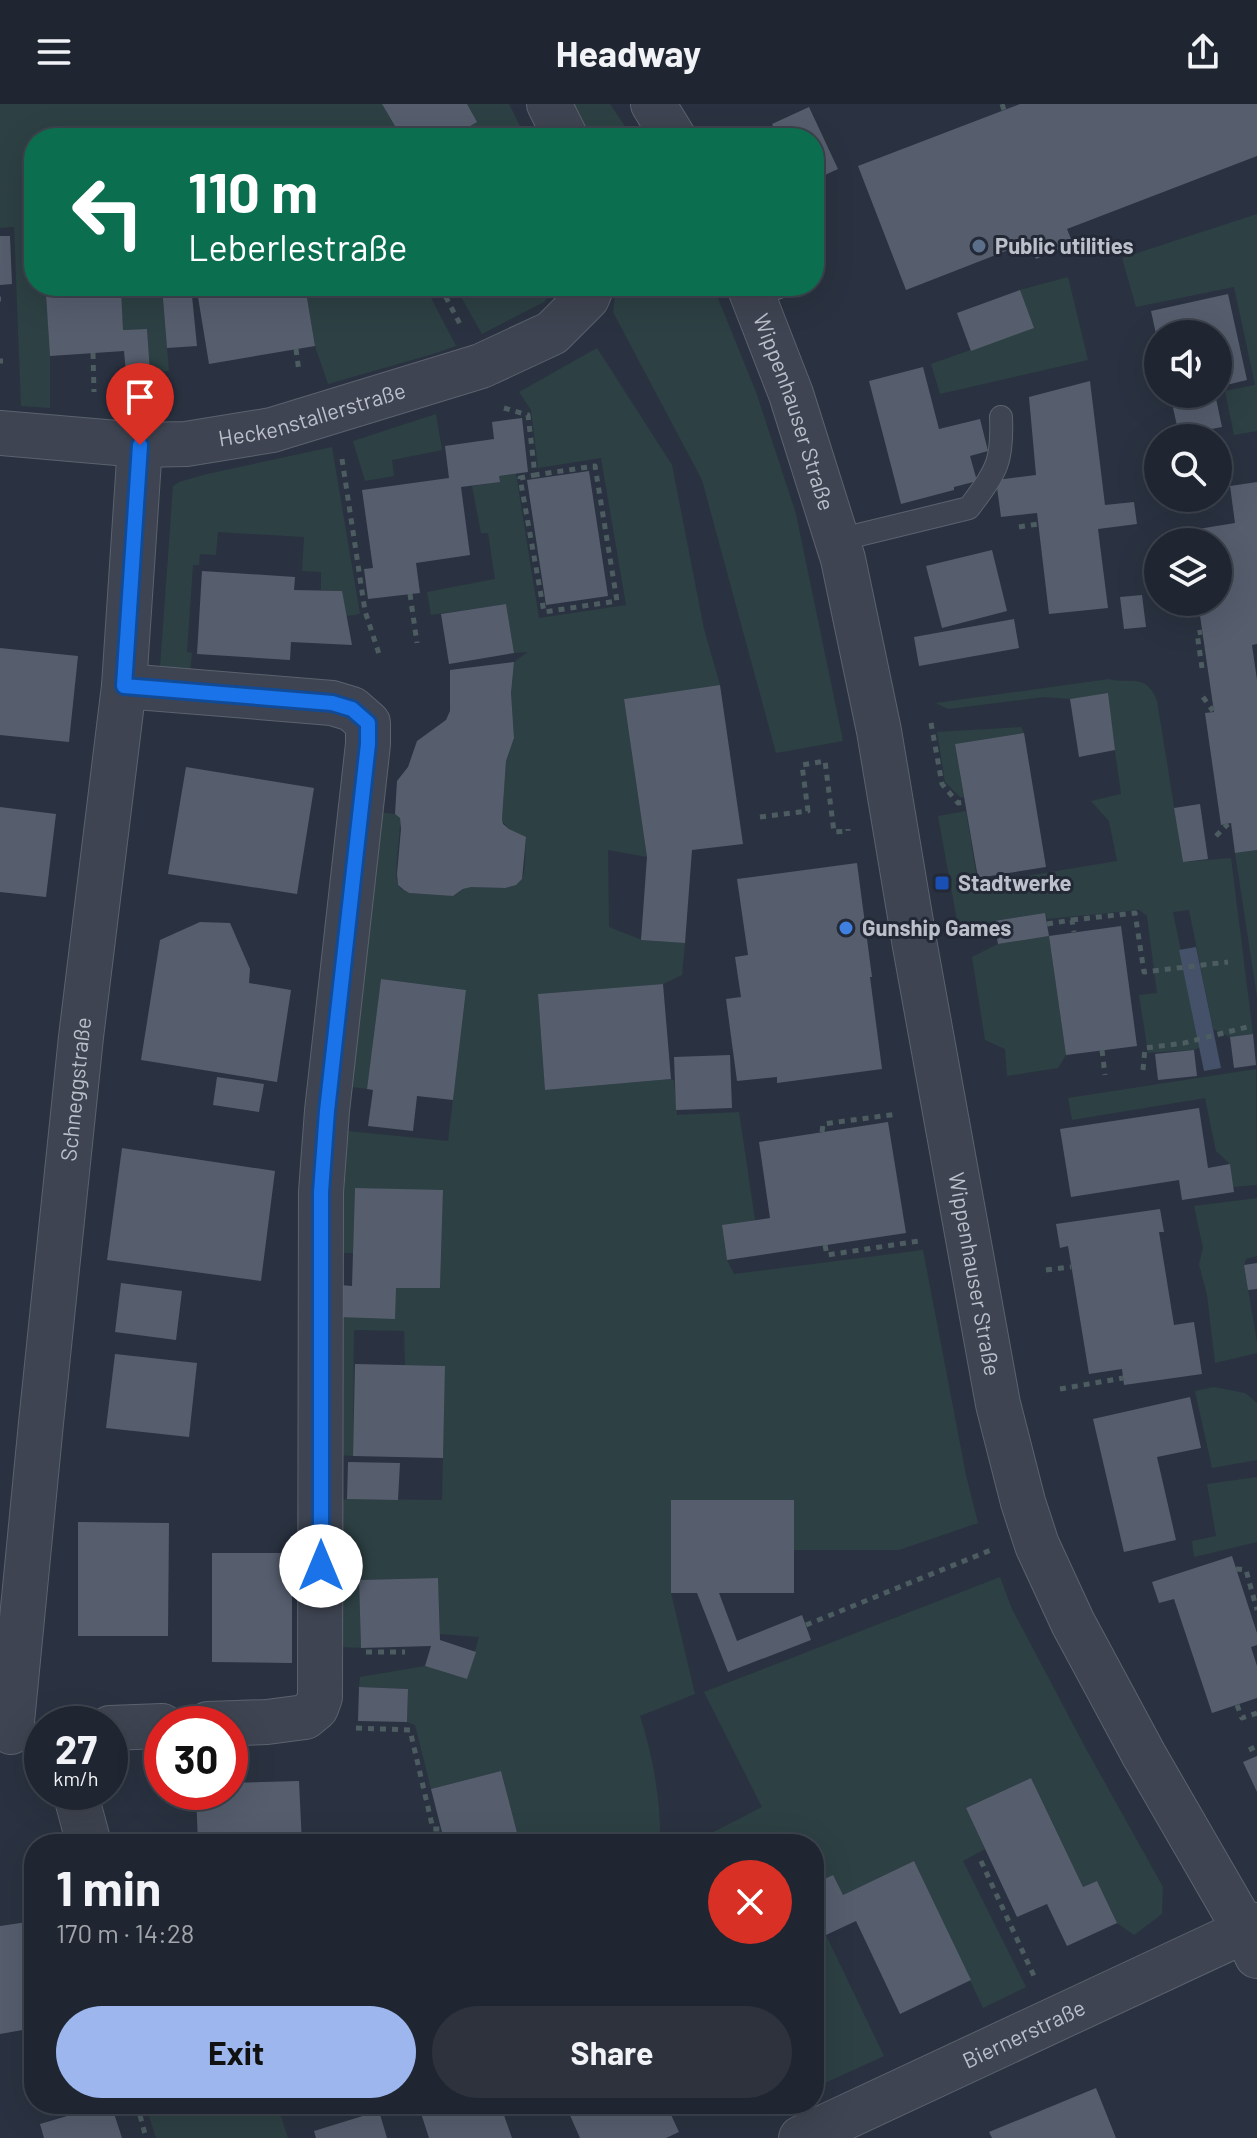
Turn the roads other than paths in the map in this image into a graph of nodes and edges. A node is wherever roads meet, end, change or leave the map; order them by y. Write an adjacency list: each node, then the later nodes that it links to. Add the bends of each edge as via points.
1 (549, 104): 3 (street)
2 (653, 104): 4 (street)
3 (561, 128)
4 (668, 128)
5 (588, 296): 9 (street, Heckenstallerstraße, via 552,333 475,368 272,430 186,444)
6 (764, 296): 10 (street, Wippenhauser Straße)
7 (1001, 417): 10 (lane, Wippenhauser Straße, via 999,460 969,508)
8 (0, 433): 9 (street, Heckenstallerstraße)
9 (140, 445): 11 (street, Schneggstraße)
10 (838, 540): 16 (street, Wippenhauser Straße, via 879,731 998,1404 1023,1502 1073,1623 1144,1755)
11 (124, 686): 12 (street, via 332,703 352,709 368,723 321,1192 320,1697 334,1718); 13 (street, Schneggstraße, via 37,1454)
12 (248, 1723)
13 (18, 1731)
14 (80, 1810): 15 (street)
15 (86, 1834)
16 (1253, 1937): 17 (street, Biernerstraße)
17 (801, 2138)

